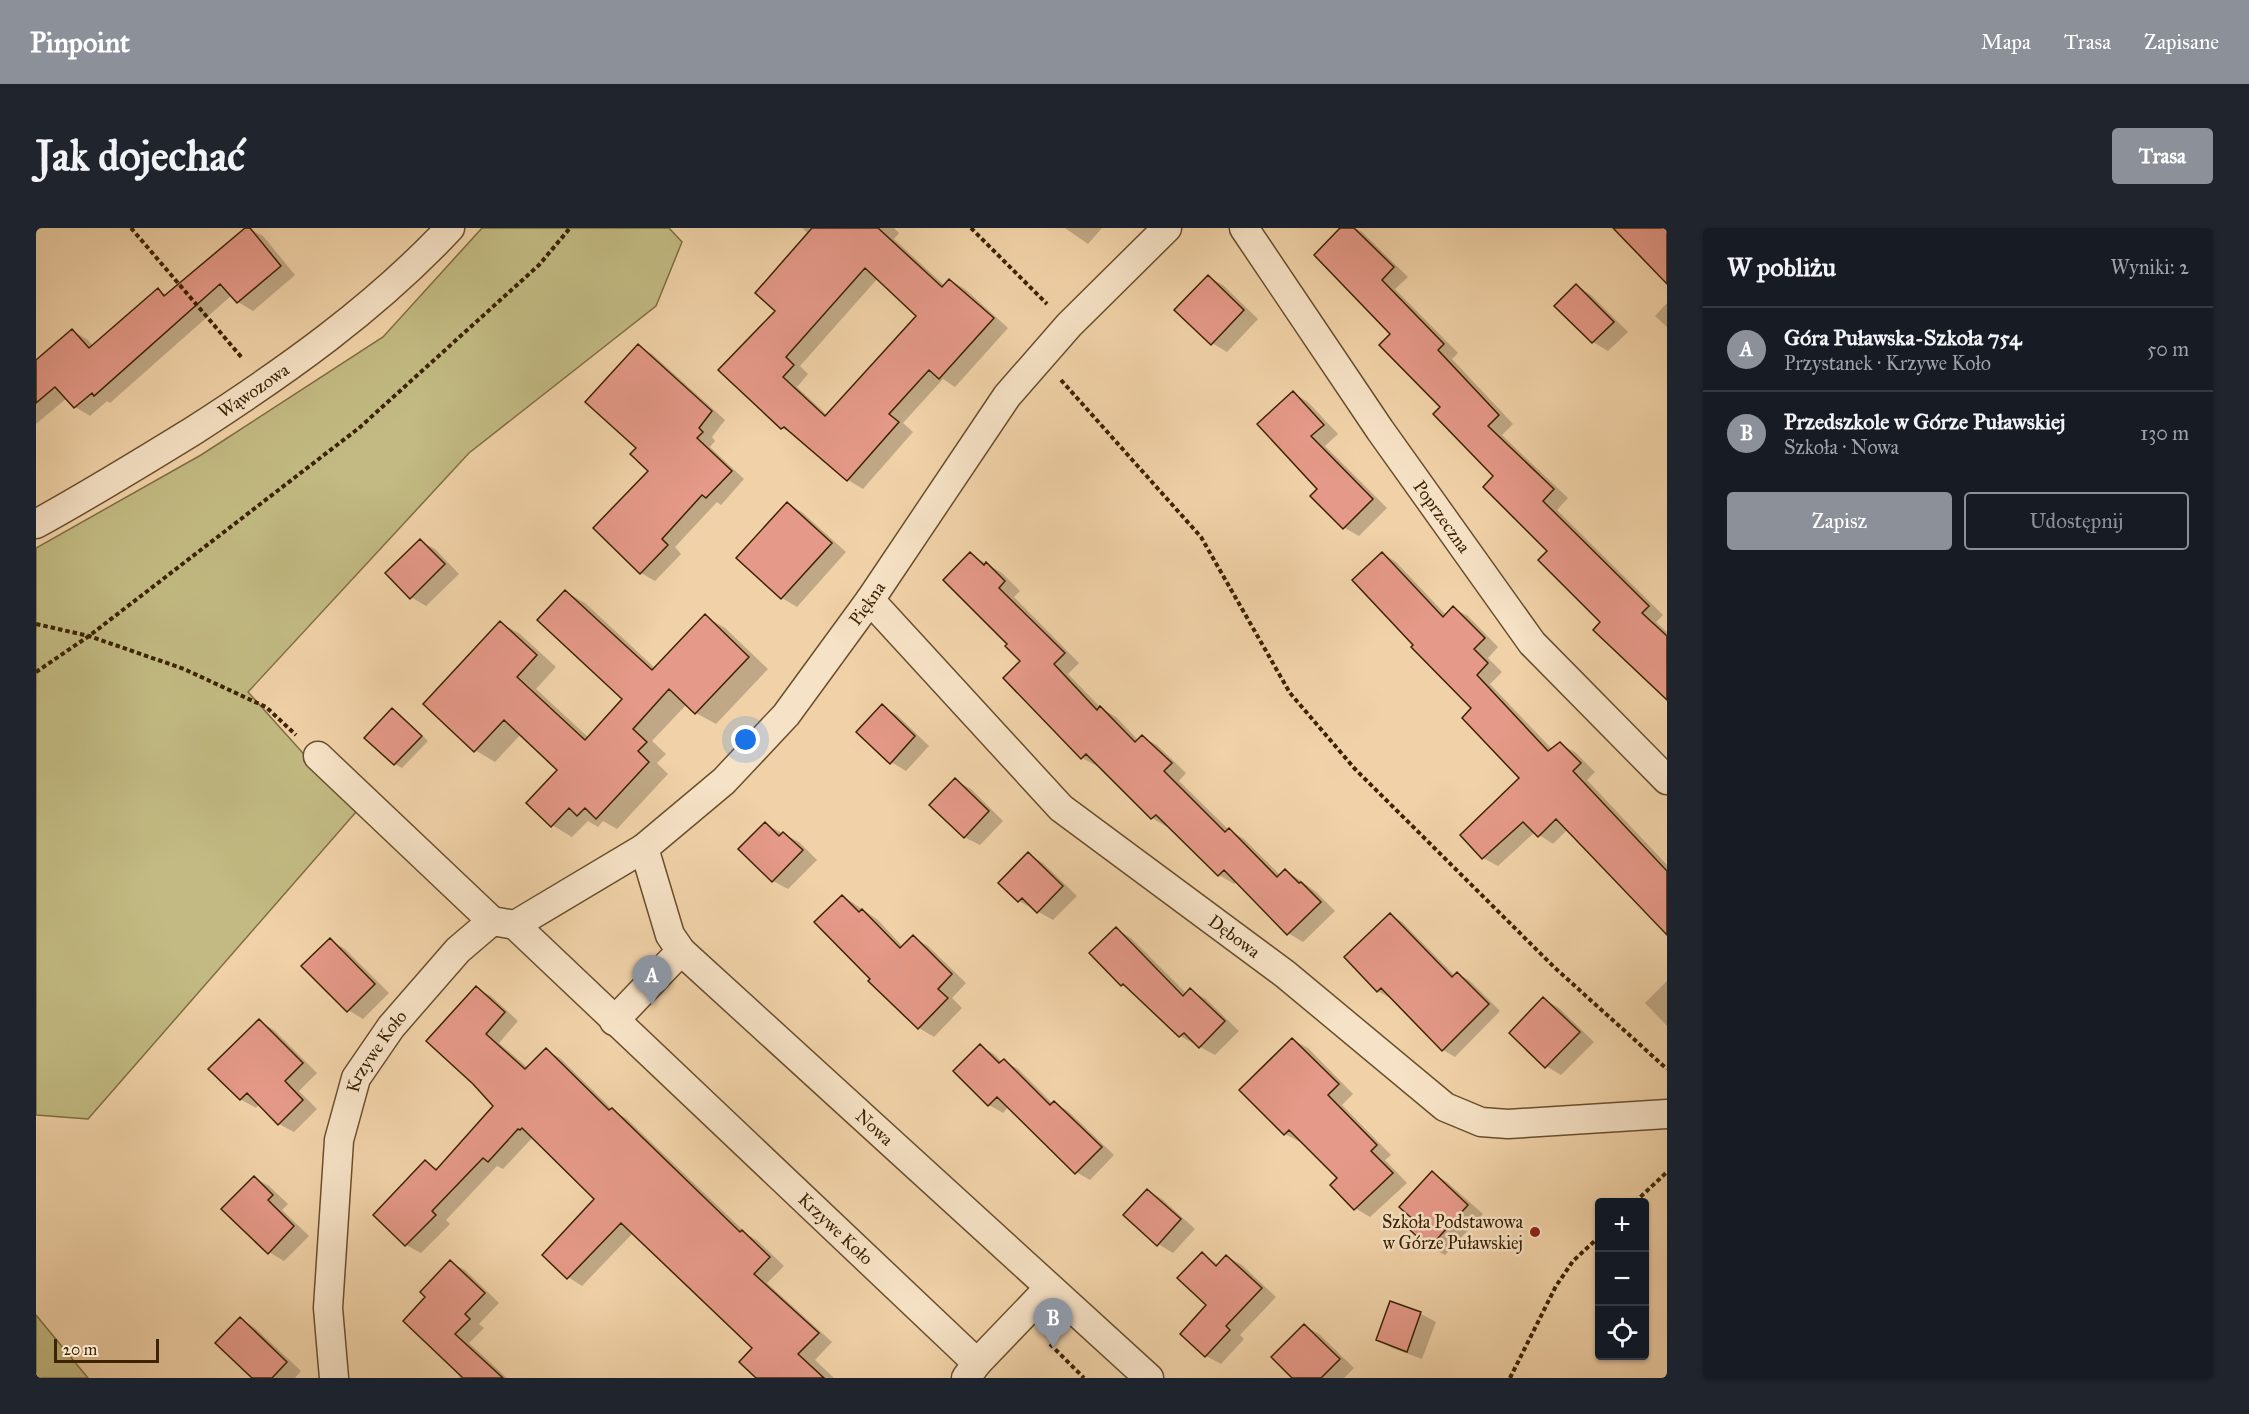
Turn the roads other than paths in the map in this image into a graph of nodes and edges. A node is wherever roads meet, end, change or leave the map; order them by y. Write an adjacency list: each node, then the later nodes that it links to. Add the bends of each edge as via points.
1 (450, 228): 4 (street, Wąwozowa, via 383,295 265,385)
2 (1167, 228): 5 (street, Piękna, via 1069,325 1007,396)
3 (1244, 228): 7 (street, Poprzeczna, via 1380,430 1532,643)
4 (36, 524)
5 (870, 600): 8 (street, Piękna, via 786,715 724,781); 12 (street, Dębowa, via 1061,808 1285,974 1445,1107 1481,1122 1499,1123)
6 (318, 756): 9 (street)
7 (1667, 780)
8 (644, 848): 9 (street, Piękna); 10 (street, Nowa, via 669,935)
9 (503, 923): 11 (street, Krzywe Koło); 15 (street, Krzywe Koło, via 458,950 391,1028 357,1078 339,1140 328,1308)
10 (681, 951): 11 (street); 13 (street, Nowa)
11 (614, 1022): 14 (street, Krzywe Koło)
12 (1667, 1114)
13 (1049, 1288): 14 (street, Krzywe Koło); 16 (street, Nowa)
14 (971, 1370)
15 (334, 1378)
16 (1149, 1378)

